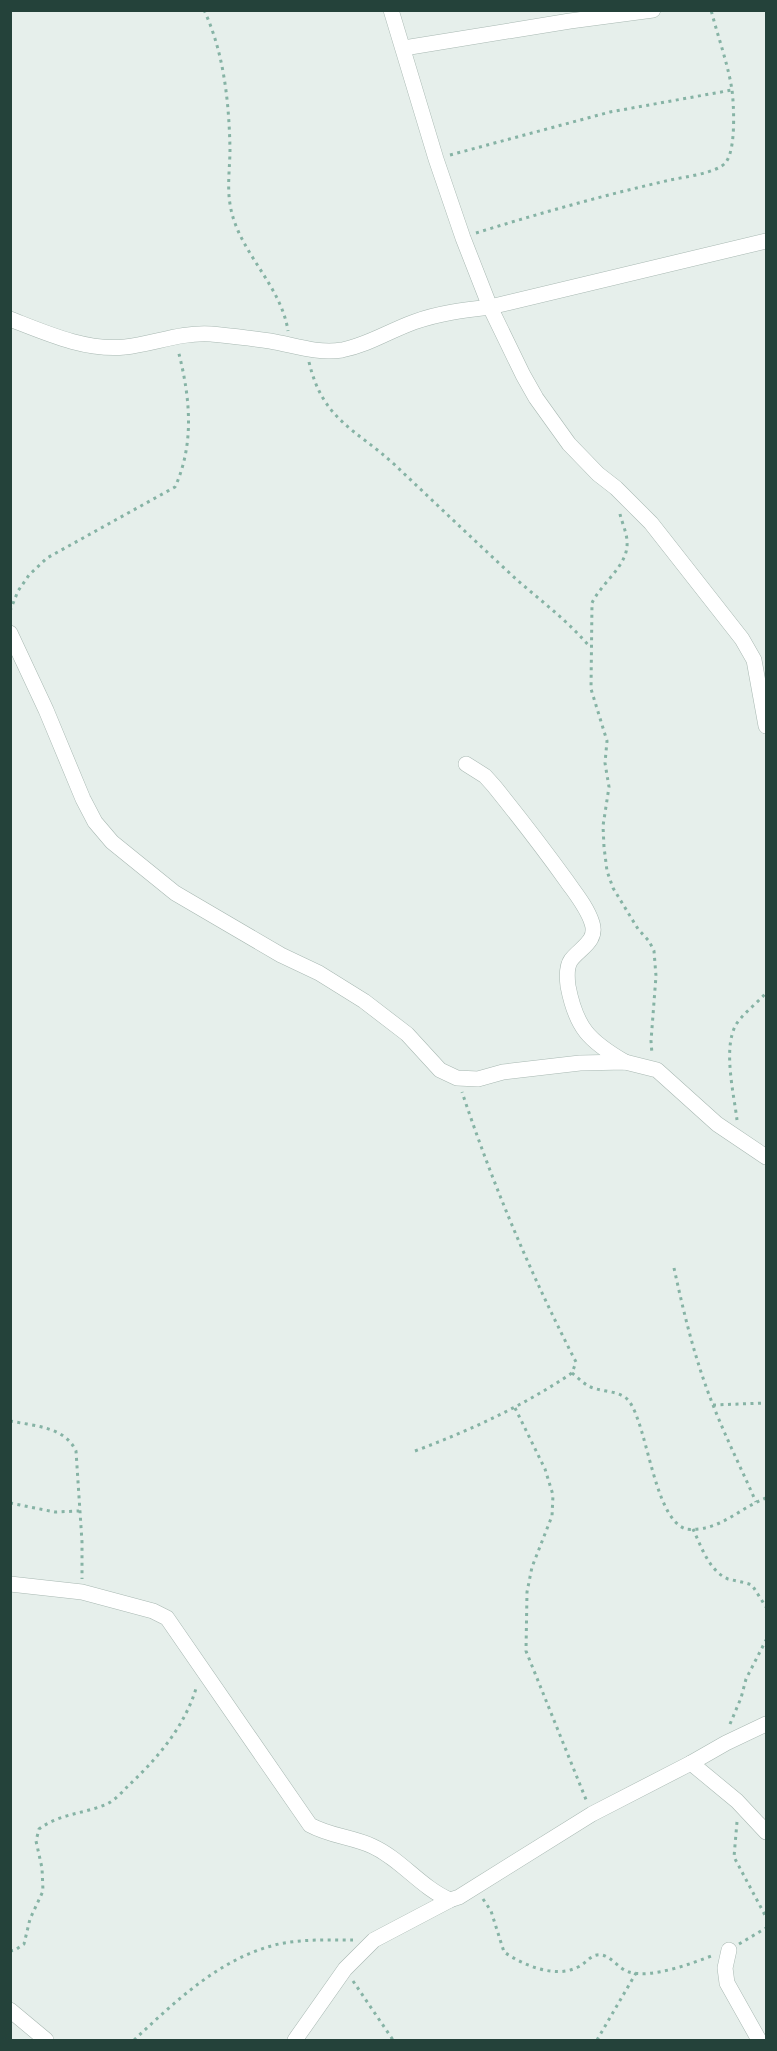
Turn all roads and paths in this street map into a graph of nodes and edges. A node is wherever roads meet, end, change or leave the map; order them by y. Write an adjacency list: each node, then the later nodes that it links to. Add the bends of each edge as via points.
1 (204, 10): 15 (path, via 224,76 229,118 230,204 241,236 286,317)
2 (391, 10): 6 (street)
3 (404, 10): 6 (street)
4 (652, 10): 7 (street)
5 (711, 10): 8 (path)
6 (396, 26): 7 (street)
7 (404, 48): 9 (street)
8 (732, 90): 9 (path, via 610,112); 10 (path, via 732,147 721,167)
9 (436, 159): 10 (street)
10 (463, 238): 12 (street)
11 (766, 241): 12 (street)
12 (490, 307): 16 (street, via 429,317 361,346 319,351); 17 (street, via 552,420 582,458)
13 (10, 319): 14 (street, via 71,341 101,347 125,347)
14 (175, 337): 15 (street, via 207,334); 18 (path, via 189,408 187,443 175,487 48,558 29,574)
15 (290, 345): 16 (street)
16 (306, 348): 20 (path, via 313,379 336,417 386,457 574,628)
17 (616, 488): 20 (path, via 627,548 592,603); 21 (street, via 670,544 742,639 754,660)
18 (10, 611)
19 (10, 633): 26 (street, via 83,799 112,842 175,893 364,1001 407,1034 440,1070)
20 (591, 648): 25 (path, via 591,688 607,741 609,788 603,826 607,871 613,888 654,951 651,1041)
21 (766, 726)
22 (466, 764): 24 (street, via 494,786 584,905 593,925 590,943 570,961 568,968 573,1010 600,1047)
23 (766, 993): 27 (path, via 737,1024 731,1040)
24 (625, 1062): 25 (street); 26 (street, via 580,1063 503,1072 478,1079)
25 (657, 1070): 27 (street)
26 (457, 1078): 30 (path, via 521,1250 576,1362)
27 (739, 1139): 28 (street)
28 (766, 1157)
29 (674, 1268): 32 (path, via 693,1347)
30 (572, 1373): 33 (path); 40 (path, via 587,1386 619,1394 628,1401 669,1514 687,1529)
31 (766, 1402): 32 (path)
32 (713, 1405): 37 (path)
33 (515, 1408): 35 (path); 50 (path, via 546,1468 552,1495 552,1516 532,1567 527,1592 526,1651)
34 (10, 1421): 39 (path, via 54,1431 70,1440 76,1451)
35 (415, 1451)
36 (766, 1498): 37 (path)
37 (756, 1502): 40 (path, via 727,1519)
38 (10, 1503): 39 (path, via 55,1512)
39 (79, 1511): 42 (path)
40 (693, 1529): 43 (path, via 716,1570 727,1578 752,1585)
41 (10, 1584): 42 (street)
42 (82, 1592): 45 (street, via 167,1618)
43 (766, 1606)
44 (766, 1640): 47 (path, via 746,1679)
45 (201, 1667): 53 (street, via 310,1825 374,1847 434,1893); 58 (path, via 180,1725 143,1772 108,1803 64,1815 39,1828 36,1841 43,1891 30,1918 24,1944)
46 (766, 1724): 47 (street)
47 (726, 1743): 48 (street)
48 (691, 1763): 49 (street); 50 (street)
49 (737, 1801): 51 (street); 54 (path, via 734,1857)
50 (592, 1814): 52 (street)
51 (766, 1832)
52 (476, 1886): 53 (street); 60 (path, via 491,1911 504,1952 512,1958 558,1971 578,1967 601,1955)
53 (450, 1900): 56 (street)
54 (766, 1917)
55 (766, 1928): 57 (path)
56 (374, 1940): 59 (street); 63 (path, via 279,1944 242,1957 182,1995)
57 (729, 1950): 60 (path, via 673,1967); 67 (street, via 727,1983)
58 (10, 1951)
59 (345, 1969): 64 (street); 65 (path)
60 (636, 1973): 66 (path)
61 (10, 2010): 62 (street)
62 (46, 2040)
63 (134, 2040)
64 (295, 2040)
65 (393, 2040)
66 (597, 2040)
67 (759, 2040)

